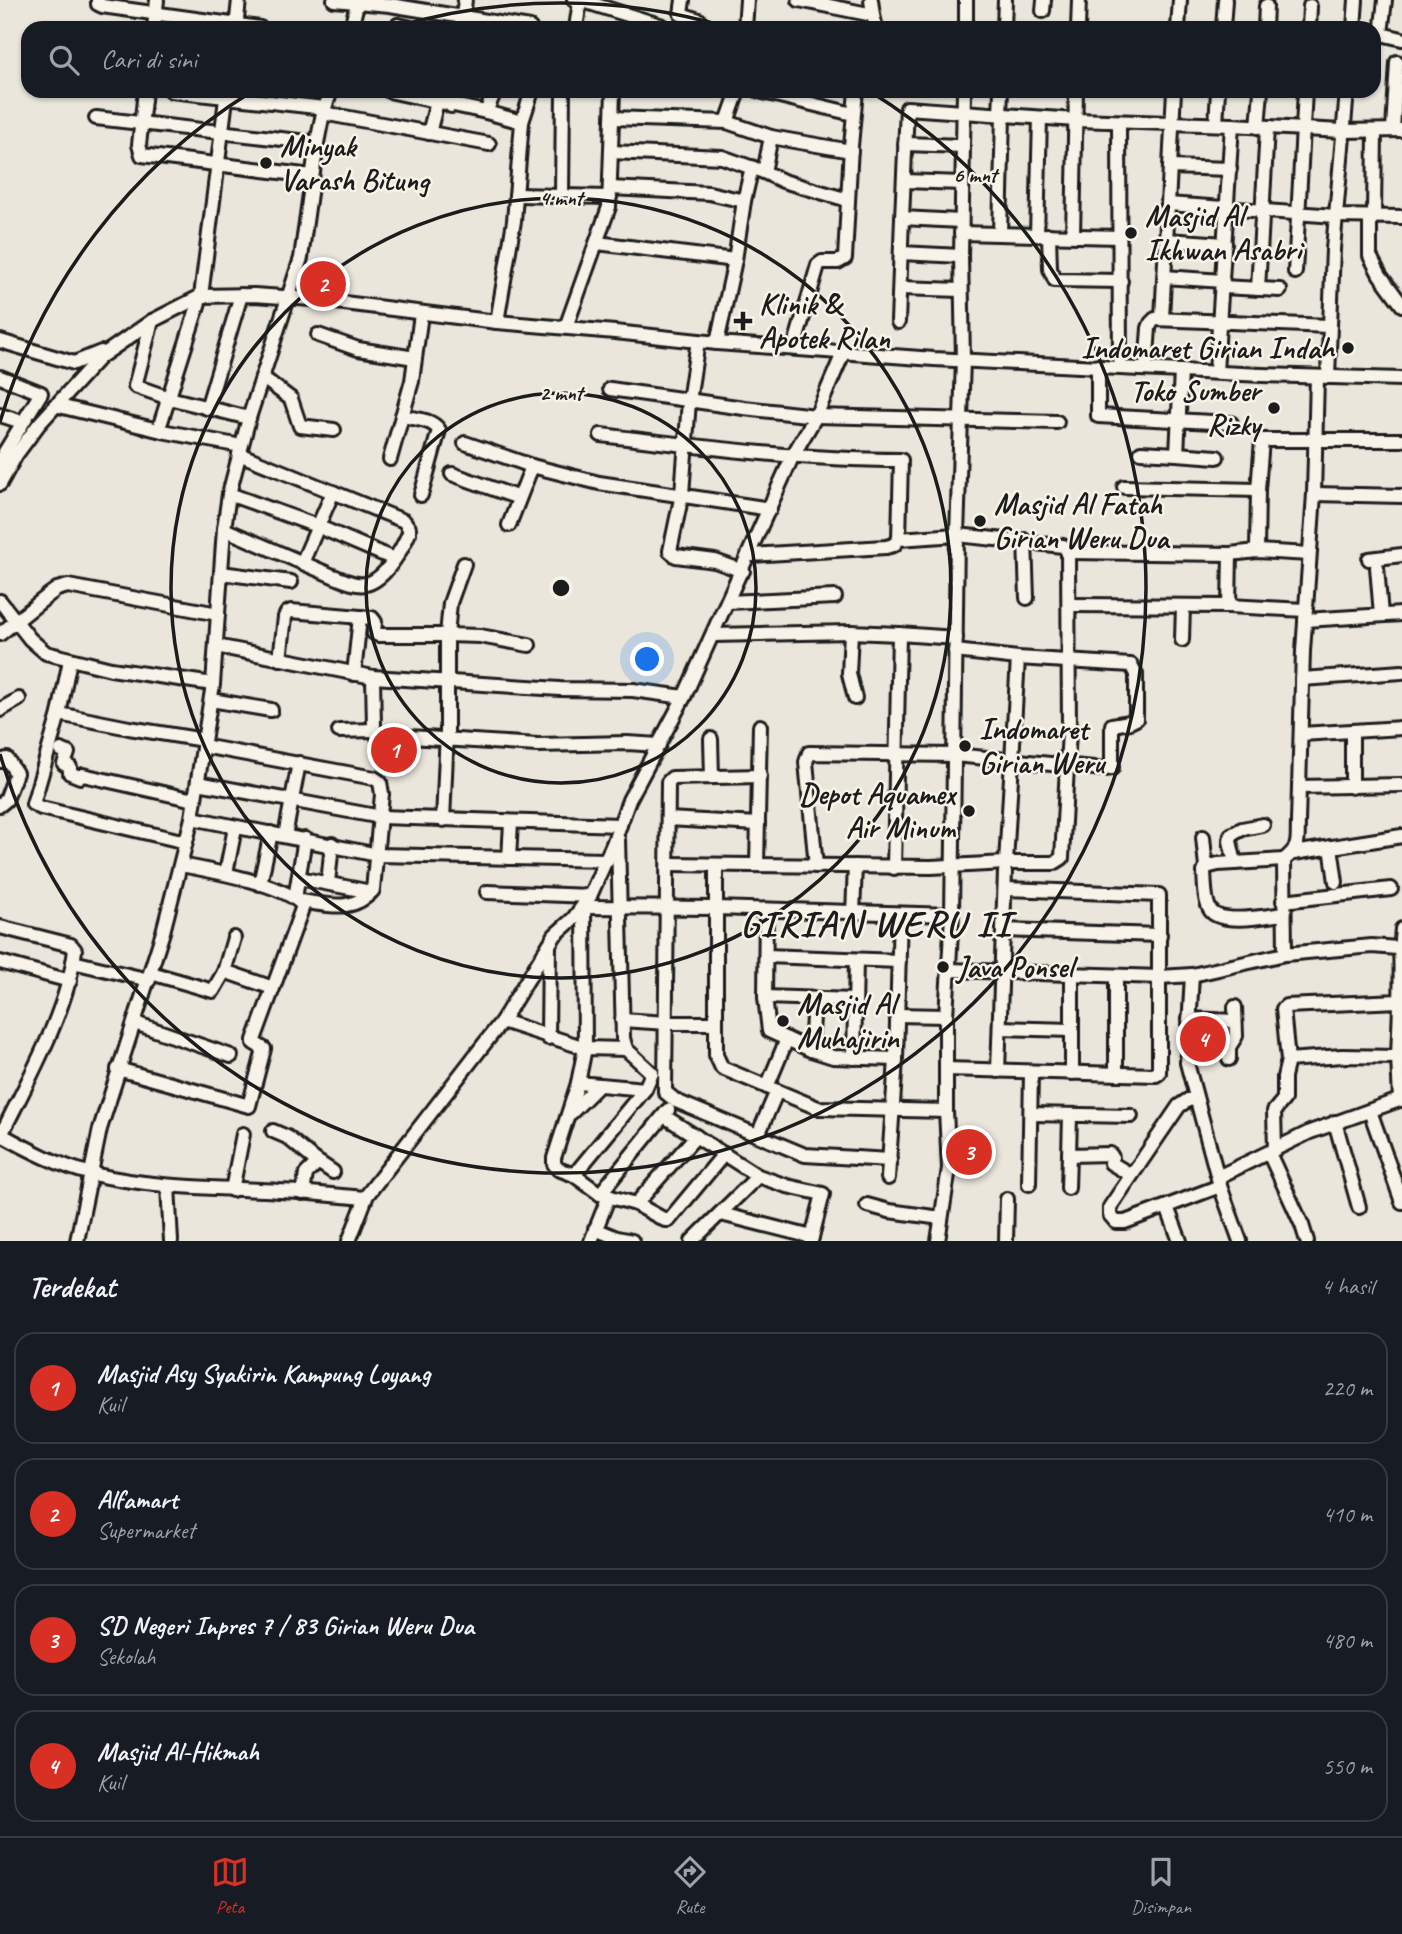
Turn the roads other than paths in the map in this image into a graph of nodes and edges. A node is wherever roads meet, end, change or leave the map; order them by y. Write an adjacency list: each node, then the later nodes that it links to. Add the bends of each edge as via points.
1 (98, 0): 18 (street, via 100,5)
2 (239, 0): 23 (street)
3 (334, 0): 17 (street)
4 (465, 0): 21 (street)
5 (578, 0): 26 (street); 27 (street)
6 (683, 0): 28 (street, via 681,14)
7 (747, 0): 29 (street)
8 (799, 0): 30 (street)
9 (871, 0): 31 (street)
10 (966, 0): 32 (street)
11 (1006, 0): 33 (street)
12 (1079, 0): 34 (street)
13 (1180, 0): 35 (street)
14 (1225, 0): 36 (street)
15 (1356, 0): 39 (street)
16 (1385, 0): 40 (street, via 1381,34)
17 (358, 1): 21 (street); 24 (street)
18 (157, 6): 22 (street)
19 (1266, 6): 37 (street)
20 (1310, 6): 38 (street)
21 (463, 16): 25 (street)
22 (216, 21)
23 (237, 21)
24 (353, 21)
25 (491, 21)
26 (576, 21)
27 (647, 21)
28 (699, 21)
29 (746, 21)
30 (872, 21)
31 (875, 21)
32 (966, 21)
33 (1004, 21)
34 (1078, 21)
35 (1178, 21)
36 (1224, 21)
37 (1265, 21)
38 (1309, 21)
39 (1354, 21)
40 (1402, 39)
41 (1397, 62): 83 (street)
42 (144, 98): 77 (street)
43 (226, 98): 86 (street)
44 (250, 98): 65 (street)
45 (329, 98): 65 (street)
46 (420, 98): 63 (street)
47 (454, 98): 64 (street)
48 (492, 98): 66 (street)
49 (530, 98): 74 (street)
50 (563, 98): 104 (street)
51 (613, 98): 70 (street)
52 (736, 98): 75 (street)
53 (788, 98): 68 (street)
54 (855, 98): 68 (street)
55 (964, 98): 67 (street)
56 (1001, 98): 69 (street)
57 (1076, 98): 73 (street)
58 (1173, 98): 78 (street)
59 (1218, 98): 79 (street)
60 (1261, 98): 81 (street)
61 (1305, 98): 82 (street)
62 (1346, 98): 84 (street)
63 (437, 102): 64 (street); 87 (street)
64 (451, 106): 66 (street)
65 (324, 111): 87 (street); 89 (street)
66 (486, 112): 74 (street)
67 (964, 113): 69 (street); 91 (street, via 907,108); 92 (street)
68 (853, 114): 93 (street)
69 (1001, 115): 72 (street); 116 (street)
70 (613, 117): 75 (street); 94 (street)
71 (96, 118): 77 (street)
72 (1040, 118): 73 (street); 117 (street)
73 (1076, 120): 76 (street); 118 (street)
74 (522, 122): 103 (street)
75 (727, 122): 88 (street)
76 (1119, 122): 78 (street); 119 (street)
77 (141, 123): 86 (street); 95 (street, via 142,155)
78 (1171, 124): 79 (street); 96 (street)
79 (1216, 124): 80 (street)
80 (1232, 125): 81 (street); 98 (street)
81 (1262, 127): 82 (street); 109 (street)
82 (1303, 130): 84 (street); 110 (street)
83 (1398, 130): 85 (street)
84 (1342, 131): 85 (street); 111 (street)
85 (1375, 131): 112 (street)
86 (222, 132): 89 (street); 95 (street)
87 (429, 133): 90 (street)
88 (771, 137): 93 (street); 97 (street)
89 (317, 143): 99 (street)
90 (489, 144)
91 (905, 144): 92 (street); 100 (street)
92 (963, 146): 101 (street)
93 (851, 151): 105 (street)
94 (611, 152): 97 (street, via 711,156); 102 (street)
95 (218, 164): 99 (street); 135 (street)
96 (1170, 167): 98 (street); 107 (street)
97 (758, 169): 105 (street); 106 (street)
98 (1230, 169): 108 (street)
99 (313, 176): 136 (street)
100 (904, 181): 101 (street); 114 (street)
101 (962, 183): 115 (street)
102 (610, 192): 104 (street); 106 (street, via 709,193); 121 (street)
103 (516, 195): 104 (street); 141 (street)
104 (562, 196)
105 (848, 200): 151 (street, via 845,258 818,265)
106 (744, 201): 125 (street)
107 (1168, 204): 108 (street); 120 (street)
108 (1228, 208): 109 (street); 122 (street)
109 (1262, 211): 110 (street); 131 (street)
110 (1298, 214): 111 (street); 126 (street)
111 (1336, 216): 112 (street); 144 (street)
112 (1372, 217): 113 (street); 137 (street, via 1370,256)
113 (1402, 217)
114 (902, 218): 115 (street); 123 (street)
115 (961, 227): 116 (street); 124 (street)
116 (1000, 233): 117 (street)
117 (1043, 235): 118 (street); 128 (street, via 1055,280)
118 (1073, 235): 119 (street)
119 (1119, 237): 128 (street)
120 (1167, 240): 122 (street); 127 (street)
121 (597, 243): 125 (street); 145 (street)
122 (1225, 244): 129 (street)
123 (901, 253): 124 (street); 130 (street)
124 (961, 256): 132 (street)
125 (735, 260): 149 (street)
126 (1295, 272)
127 (1164, 277): 129 (street); 139 (street)
128 (1121, 281): 156 (street)
129 (1222, 284): 131 (street); 143 (street)
130 (900, 288): 132 (street); 142 (street)
131 (1258, 289): 133 (street)
132 (961, 290): 154 (street)
133 (1280, 290)
134 (241, 295): 135 (street); 136 (street); 168 (street)
135 (201, 296): 140 (street); 165 (street)
136 (289, 297): 138 (street); 161 (street)
137 (1402, 305)
138 (421, 314): 141 (street); 153 (street)
139 (1162, 318): 143 (street); 157 (street, via 1150,323)
140 (152, 321): 150 (street); 165 (street, via 135,385)
141 (497, 322): 145 (street)
142 (898, 322)
143 (1220, 322): 144 (street); 159 (street)
144 (1329, 326): 162 (street)
145 (566, 327): 148 (street)
146 (318, 335): 153 (street, via 358,349)
147 (0, 341): 150 (street, via 74,363)
148 (698, 341): 149 (street); 166 (street)
149 (717, 343): 151 (street)
150 (111, 348): 167 (street)
151 (794, 348): 152 (street)
152 (844, 351): 154 (street); 171 (street)
153 (415, 358): 170 (street)
154 (963, 360): 155 (street); 173 (street)
155 (1098, 366): 156 (street); 174 (street, via 1098,416)
156 (1120, 367): 157 (street)
157 (1146, 369): 158 (street)
158 (1181, 371): 159 (street); 174 (street)
159 (1216, 372): 162 (street)
160 (0, 377): 175 (street, via 41,393)
161 (262, 377): 172 (street); 179 (street, via 291,399 300,426)
162 (1323, 377): 163 (street); 181 (street)
163 (1402, 379)
164 (610, 389): 166 (street)
165 (169, 398): 168 (street); 176 (street)
166 (689, 401): 171 (street); 184 (street)
167 (55, 405): 185 (street); 194 (street, via 23,443)
168 (207, 408): 172 (street)
169 (0, 415): 175 (street)
170 (402, 416): 191 (street); 201 (street, via 430,422 439,430)
171 (816, 416): 173 (street); 189 (street)
172 (249, 418): 185 (street)
173 (960, 420): 177 (street); 208 (street)
174 (1179, 420): 178 (street); 187 (street)
175 (22, 422): 188 (street)
176 (160, 422)
177 (1057, 422)
178 (1231, 423)
179 (334, 430)
180 (601, 435): 184 (street)
181 (1316, 439): 182 (street); 196 (street, via 1262,440); 200 (street)
182 (1402, 440)
183 (465, 443): 192 (street)
184 (686, 445): 189 (street); 199 (street)
185 (240, 450): 197 (street); 198 (street)
186 (1141, 452): 187 (street)
187 (1177, 454): 190 (street)
188 (1, 455): 194 (street)
189 (793, 455): 204 (street); 209 (street, via 901,460)
190 (1217, 457)
191 (390, 459)
192 (532, 466): 199 (street, via 598,483); 203 (street)
193 (452, 474): 203 (street)
194 (0, 484)
195 (1124, 487): 196 (street)
196 (1258, 490): 211 (street)
197 (333, 492): 206 (street); 217 (street, via 407,523 409,533)
198 (229, 494): 206 (street); 207 (street)
199 (682, 494): 204 (street); 220 (street, via 671,554)
200 (1314, 494): 202 (street); 214 (street)
201 (421, 495)
202 (1402, 496)
203 (519, 498): 205 (street)
204 (770, 509): 215 (street)
205 (509, 525)
206 (317, 526): 217 (street); 218 (street)
207 (224, 529): 218 (street); 221 (street)
208 (957, 535): 209 (street); 210 (street); 242 (street)
209 (899, 539): 215 (street, via 886,547)
210 (1025, 540): 212 (street, via 1063,546); 224 (street)
211 (1257, 551): 213 (street); 214 (street)
212 (1068, 552): 213 (street); 227 (street)
213 (1230, 554): 229 (street)
214 (1309, 554): 232 (street)
215 (750, 555): 220 (street)
216 (1402, 555): 233 (street, via 1373,563)
217 (394, 558): 218 (street, via 379,577 363,584)
218 (302, 563)
219 (464, 564): 239 (street, via 450,603)
220 (743, 571): 226 (street)
221 (221, 573): 222 (street); 230 (street)
222 (291, 582)
223 (835, 597): 226 (street)
224 (1027, 598)
225 (0, 601): 235 (street)
226 (728, 602): 240 (street)
227 (1069, 605): 228 (street); 248 (street)
228 (1183, 606): 229 (street); 241 (street)
229 (1229, 606): 232 (street)
230 (218, 614): 235 (street, via 68,586 57,589); 244 (street)
231 (1402, 614): 233 (street)
232 (1305, 615): 233 (street); 252 (street)
233 (1381, 615)
234 (360, 617): 239 (street, via 374,620 378,635); 246 (street, via 287,613); 250 (street)
235 (16, 621): 237 (street); 247 (street, via 41,650)
236 (851, 632): 238 (street); 240 (street); 256 (street, via 849,674)
237 (0, 634)
238 (899, 634): 242 (street); 273 (street)
239 (447, 635): 243 (street); 253 (street)
240 (713, 635): 255 (street)
241 (1182, 640)
242 (956, 644): 245 (street); 274 (street)
243 (529, 645)
244 (216, 646): 246 (street); 254 (street)
245 (1018, 658): 248 (street); 275 (street)
246 (281, 659): 250 (street)
247 (70, 660): 254 (street); 261 (street)
248 (1069, 661): 278 (street); 278 (street, via 1128,664 1135,671 1136,696 1134,721 1112,725 1111,769)
249 (1402, 672): 252 (street)
250 (354, 674): 251 (street)
251 (373, 677): 253 (street); 264 (street)
252 (1303, 679): 267 (street)
253 (448, 683): 255 (street, via 633,690); 269 (street)
254 (213, 684): 258 (street)
255 (684, 697): 271 (street)
256 (855, 698)
257 (19, 699): 260 (street)
258 (211, 700): 259 (street); 270 (street)
259 (271, 709)
260 (0, 710)
261 (59, 713): 270 (street); 302 (street, via 34,805)
262 (760, 726): 279 (street)
263 (1402, 729): 266 (street)
264 (374, 730): 265 (street); 269 (street, via 384,737)
265 (340, 731)
266 (1353, 732): 267 (street); 284 (street)
267 (1301, 734): 283 (street)
268 (711, 739): 280 (street)
269 (447, 740): 271 (street); 291 (street)
270 (204, 743): 277 (street); 281 (street)
271 (659, 745): 296 (street, via 632,792)
272 (61, 750): 286 (street, via 68,753 64,764 69,773)
273 (898, 754): 274 (street); 314 (street, via 814,752 806,757); 317 (street)
274 (954, 755): 275 (street); 316 (street)
275 (1012, 760): 278 (street); 318 (street)
276 (0, 762): 287 (street, via 10,761 16,773)
277 (299, 763): 285 (street); 288 (street, via 374,778 382,787)
278 (1068, 764): 318 (street, via 1062,858 1054,863)
279 (760, 776): 280 (street); 293 (street)
280 (712, 777): 290 (street, via 670,778)
281 (198, 783): 285 (street); 286 (street)
282 (1402, 785): 284 (street)
283 (1299, 787): 284 (street); 306 (street, via 1297,833)
284 (1353, 787)
285 (292, 799): 288 (street); 298 (street)
286 (194, 800): 289 (street)
287 (0, 805)
288 (380, 817): 291 (street); 305 (street)
289 (192, 818): 295 (street); 302 (street)
290 (668, 819): 293 (street); 310 (street)
291 (443, 820): 292 (street)
292 (511, 823): 296 (street); 307 (street)
293 (758, 824): 312 (street)
294 (1263, 825): 309 (street, via 1231,835)
295 (235, 828): 297 (street); 320 (street)
296 (619, 828): 308 (street); 332 (street)
297 (271, 833): 298 (street); 324 (street)
298 (285, 836): 301 (street)
299 (1402, 836): 304 (street)
300 (1203, 837): 319 (street)
301 (305, 839): 303 (street); 321 (street)
302 (186, 842): 313 (street)
303 (332, 845): 305 (street); 323 (street)
304 (1332, 847): 306 (street); 322 (street)
305 (378, 855): 307 (street); 327 (street)
306 (1289, 857): 309 (street); 331 (street)
307 (509, 859): 308 (street)
308 (607, 860): 330 (street)
309 (1235, 863): 319 (street)
310 (668, 864): 311 (street); 333 (street)
311 (716, 865): 312 (street); 334 (street)
312 (757, 865): 314 (street)
313 (181, 866): 320 (street); 358 (street)
314 (816, 866): 315 (street)
315 (855, 866): 317 (street); 336 (street)
316 (952, 866): 317 (street); 318 (street); 338 (street)
317 (894, 867)
318 (1006, 867): 325 (street)
319 (1206, 867): 331 (street, via 1205,890 1213,914 1232,919)
320 (226, 873): 324 (street)
321 (299, 878): 323 (street); 329 (street)
322 (1336, 882)
323 (328, 883): 327 (street)
324 (260, 884): 329 (street)
325 (1005, 889): 341 (street); 342 (street, via 1156,894 1160,897)
326 (1391, 889): 331 (street)
327 (371, 892): 329 (street, via 349,906)
328 (487, 892): 330 (street)
329 (297, 900): 361 (street, via 302,909)
330 (586, 903): 332 (street); 344 (street); 380 (street)
331 (1283, 907): 346 (street)
332 (620, 908): 333 (street); 370 (street)
333 (666, 908): 334 (street); 374 (street)
334 (716, 908): 335 (street); 375 (street)
335 (766, 910): 336 (street); 347 (street)
336 (853, 913): 337 (street)
337 (900, 914): 338 (street); 350 (street)
338 (952, 915): 352 (street)
339 (0, 928): 351 (street, via 71,945)
340 (1402, 929): 345 (street)
341 (1004, 930): 342 (street); 353 (street)
342 (1160, 934): 359 (street)
343 (234, 938): 354 (street)
344 (549, 944): 371 (street); 378 (street)
345 (1400, 950): 346 (street, via 1372,946); 365 (street)
346 (1285, 954): 356 (street)
347 (766, 956): 348 (street); 362 (street)
348 (856, 960): 350 (street); 364 (street)
349 (0, 961): 360 (street)
350 (899, 961): 367 (street)
351 (74, 962): 358 (street); 360 (street)
352 (949, 970): 353 (street); 368 (street)
353 (1002, 971): 355 (street); 376 (street)
354 (223, 972): 358 (street, via 213,991); 361 (street)
355 (1072, 975): 357 (street); 377 (street)
356 (1192, 975): 359 (street); 369 (street)
357 (1116, 976): 359 (street); 394 (street)
358 (150, 977): 373 (street)
359 (1160, 977): 394 (street, via 1158,1074)
360 (70, 981): 414 (street)
361 (273, 988): 389 (street, via 254,1040 264,1049 249,1106)
362 (765, 997): 363 (street); 379 (street, via 769,1031)
363 (814, 1000): 364 (street); 382 (street)
364 (854, 1000): 385 (street)
365 (1401, 1001): 384 (street); 388 (street, via 1286,1006)
366 (1235, 1007): 372 (street)
367 (896, 1015): 368 (street); 386 (street)
368 (946, 1016): 390 (street)
369 (1189, 1019): 372 (street); 400 (street, via 1187,1063)
370 (622, 1020): 374 (street); 381 (street)
371 (502, 1021): 378 (street); 435 (street)
372 (1235, 1021): 387 (street)
373 (135, 1023): 383 (street); 389 (street)
374 (667, 1023): 375 (street); 395 (street)
375 (715, 1023): 398 (street, via 718,1063)
376 (1000, 1028): 377 (street); 391 (street)
377 (1072, 1030): 393 (street)
378 (548, 1038): 380 (street)
379 (788, 1039): 382 (street); 398 (street)
380 (585, 1048): 381 (street); 396 (street)
381 (626, 1049): 395 (street)
382 (811, 1050): 385 (street)
383 (231, 1056)
384 (1400, 1056): 388 (street); 401 (street)
385 (854, 1058): 386 (street)
386 (896, 1059): 403 (street)
387 (1229, 1059)
388 (1288, 1060): 417 (street, via 1284,1099 1274,1111)
389 (118, 1069): 423 (street)
390 (946, 1069): 391 (street); 404 (street)
391 (998, 1071): 392 (street)
392 (1031, 1073): 393 (street); 406 (street)
393 (1072, 1073): 394 (street)
394 (1116, 1074)
395 (659, 1075): 399 (street); 402 (street, via 666,1095)
396 (578, 1083): 397 (street); 408 (street)
397 (598, 1086): 399 (street); 408 (street)
398 (772, 1089): 403 (street, via 818,1108); 415 (street)
399 (645, 1090): 424 (street)
400 (1196, 1099): 425 (street, via 1179,1106); 428 (street)
401 (1401, 1100): 405 (street)
402 (676, 1101): 409 (street); 415 (street)
403 (893, 1110): 404 (street); 421 (street)
404 (946, 1111): 443 (street, via 949,1168)
405 (1370, 1111): 411 (street); 437 (street)
406 (1031, 1114): 407 (street); 429 (street)
407 (1070, 1115): 410 (street); 419 (street)
408 (568, 1116): 424 (street, via 554,1160 558,1169)
409 (664, 1116): 416 (street); 434 (street)
410 (1131, 1116)
411 (1335, 1122): 417 (street); 441 (street)
412 (273, 1131): 420 (street)
413 (243, 1134): 432 (street)
414 (0, 1135): 423 (street)
415 (758, 1135): 421 (street, via 805,1155)
416 (696, 1136): 418 (street); 438 (street)
417 (1272, 1151): 428 (street); 456 (street)
418 (724, 1154): 426 (street); 438 (street, via 669,1220)
419 (1069, 1155): 425 (street, via 1110,1154 1111,1163); 431 (street)
420 (315, 1160): 422 (street); 433 (street, via 306,1174)
421 (890, 1160): 427 (street)
422 (333, 1172)
423 (90, 1174): 430 (street); 447 (street)
424 (574, 1175): 434 (street)
425 (1131, 1175): 440 (street, via 1110,1207 1112,1219 1125,1222)
426 (758, 1176): 442 (street); 445 (street, via 823,1194)
427 (888, 1178)
428 (1219, 1182): 440 (street); 455 (street)
429 (1028, 1184)
430 (168, 1186): 432 (street); 448 (street)
431 (1068, 1188)
432 (232, 1190): 433 (street)
433 (303, 1193): 435 (street)
434 (604, 1195): 438 (street); 444 (street)
435 (365, 1198): 449 (street)
436 (1007, 1199): 453 (street)
437 (1402, 1202)
438 (636, 1204)
439 (867, 1205): 443 (street)
440 (1167, 1207): 454 (street)
441 (1359, 1207)
442 (721, 1214): 445 (street); 451 (street)
443 (942, 1218): 452 (street)
444 (593, 1235): 446 (street)
445 (811, 1239)
446 (616, 1240): 450 (street)
447 (77, 1241)
448 (171, 1241)
449 (349, 1241)
450 (632, 1241)
451 (692, 1241)
452 (938, 1241)
453 (1006, 1241)
454 (1180, 1241)
455 (1240, 1241)
456 (1307, 1241)

